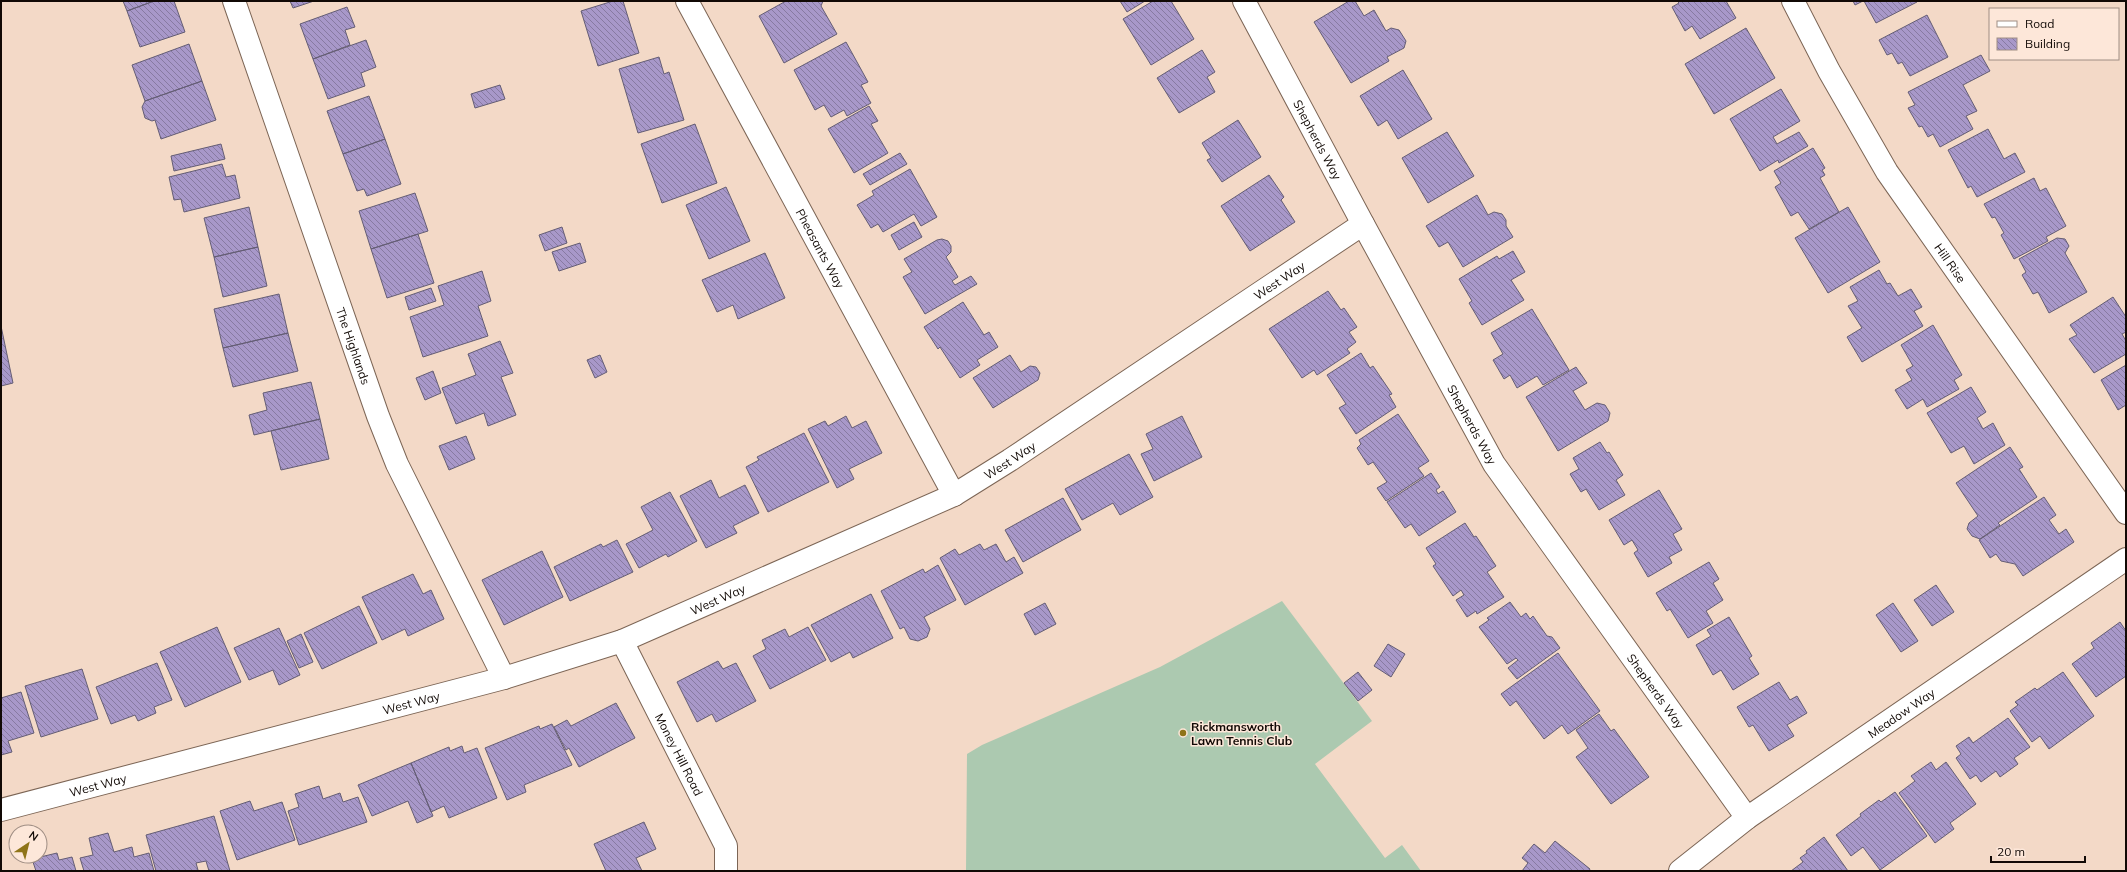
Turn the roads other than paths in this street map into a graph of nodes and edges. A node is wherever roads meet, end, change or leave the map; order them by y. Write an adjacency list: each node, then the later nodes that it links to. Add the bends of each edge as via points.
1 (234, 1): 10 (street, The Highlands, via 388,443)
2 (687, 1): 6 (street, Pheasants Way)
3 (1244, 1): 5 (street, Shepherds Way)
4 (1793, 1): 7 (street, Hill Rise, via 1829,71 1887,172)
5 (1363, 224): 6 (street, West Way); 12 (street, Shepherds Way, via 1494,464)
6 (954, 495): 9 (street, West Way)
7 (2126, 513)
8 (2126, 559): 12 (street, Meadow Way)
9 (622, 641): 10 (street, West Way); 13 (street, Money Hill Road, via 726,846)
10 (504, 678): 11 (street, West Way)
11 (1, 810)
12 (1747, 818): 14 (street, Meadow Way)
13 (726, 871)
14 (1680, 871)

